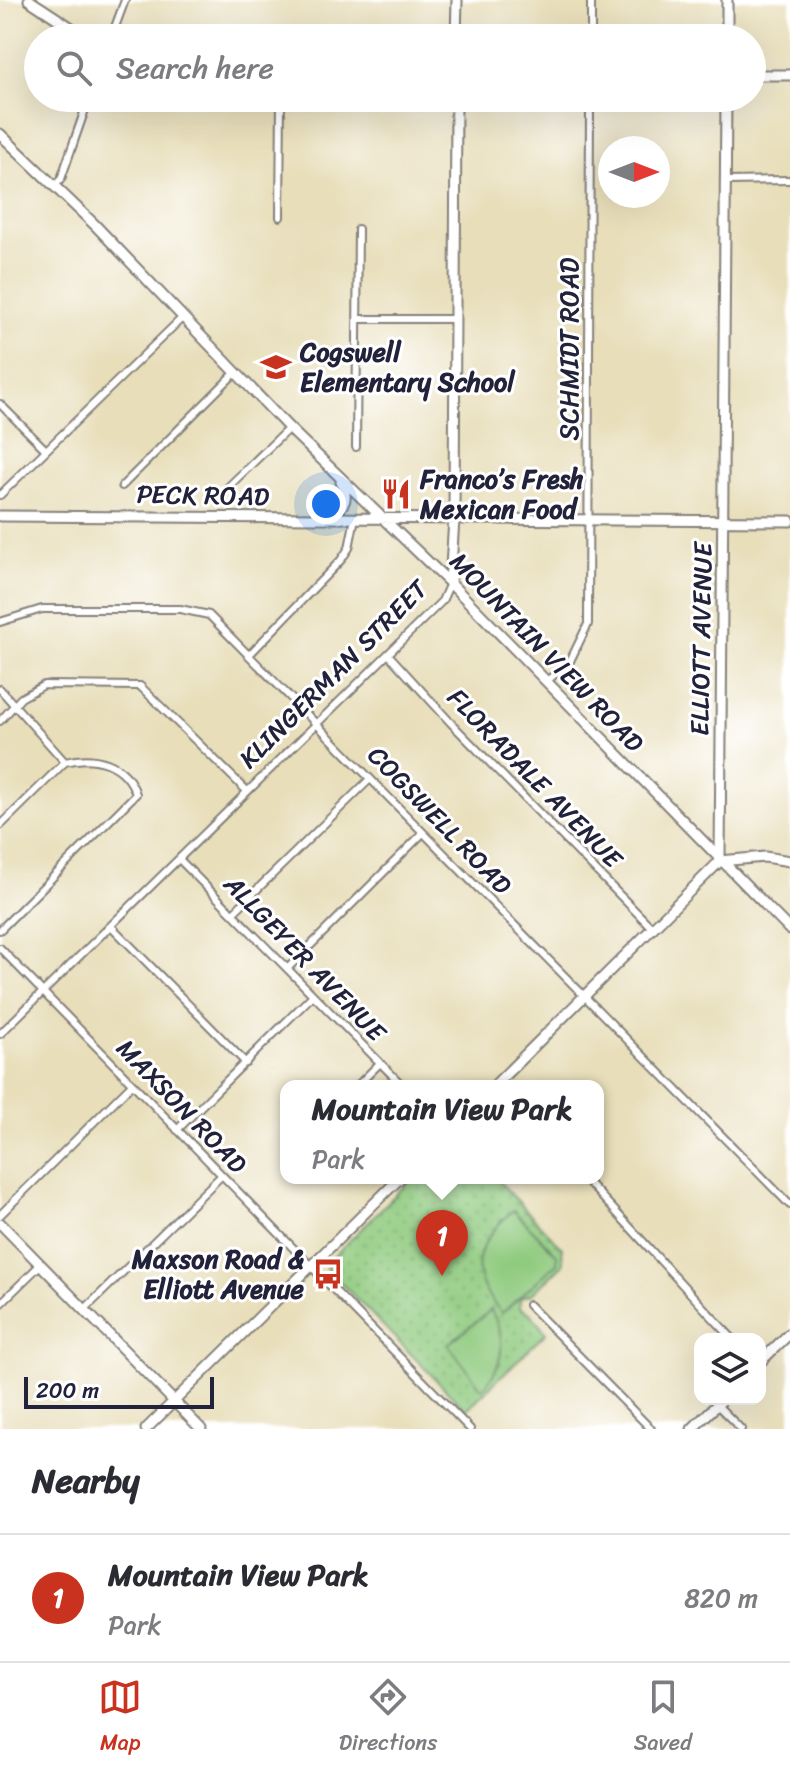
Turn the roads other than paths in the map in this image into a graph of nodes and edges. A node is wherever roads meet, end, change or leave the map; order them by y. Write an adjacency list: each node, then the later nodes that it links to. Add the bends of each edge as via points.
1 (29, 0): 6 (street)
2 (125, 0): 7 (street)
3 (457, 0): 8 (street)
4 (591, 0): 9 (street)
5 (727, 0): 10 (street)
6 (66, 24)
7 (116, 24)
8 (456, 24)
9 (591, 24)
10 (727, 24)
11 (766, 75): 12 (street)
12 (790, 75)
13 (84, 112): 21 (street)
14 (281, 112): 22 (street)
15 (456, 112): 26 (street, KLINGERMAN STREET)
16 (590, 112): 41 (street, SCHMIDT ROAD)
17 (726, 112): 20 (street, ELLIOTT AVENUE)
18 (0, 134): 21 (street, MOUNTAIN VIEW ROAD)
19 (790, 180): 20 (street)
20 (727, 181): 42 (street, ELLIOTT AVENUE)
21 (54, 188): 24 (street, MOUNTAIN VIEW ROAD)
22 (280, 217)
23 (358, 229): 25 (street)
24 (183, 317): 27 (street, MOUNTAIN VIEW ROAD); 31 (street)
25 (359, 319): 26 (street); 30 (street)
26 (454, 319): 40 (street, KLINGERMAN STREET)
27 (235, 373): 29 (street, MOUNTAIN VIEW ROAD); 33 (street)
28 (0, 404): 31 (street)
29 (289, 428): 32 (street, MOUNTAIN VIEW ROAD); 34 (street)
30 (356, 447)
31 (46, 450): 35 (street)
32 (335, 472): 37 (street, via 347,498); 39 (street, MOUNTAIN VIEW ROAD)
33 (122, 486)
34 (228, 487)
35 (0, 495)
36 (0, 516): 37 (street, PECK ROAD)
37 (331, 518): 38 (street, PECK ROAD)
38 (355, 518): 39 (street, PECK ROAD); 47 (street, via 341,560)
39 (383, 518): 40 (street, PECK ROAD); 44 (street, MOUNTAIN VIEW ROAD)
40 (454, 519): 41 (street, PECK ROAD); 44 (street, KLINGERMAN STREET)
41 (587, 520): 42 (street, PECK ROAD); 48 (street, SCHMIDT ROAD, via 588,624 570,661)
42 (724, 520): 43 (street, PECK ROAD); 59 (street, ELLIOTT AVENUE)
43 (790, 521)
44 (450, 583): 46 (street, KLINGERMAN STREET, via 442,601); 48 (street, MOUNTAIN VIEW ROAD)
45 (0, 622): 47 (street, COGSWELL ROAD, via 42,609 194,610 209,615)
46 (388, 654): 52 (street, KLINGERMAN STREET); 63 (street, FLORADALE AVENUE)
47 (249, 655): 52 (street, COGSWELL ROAD)
48 (547, 681): 59 (street, MOUNTAIN VIEW ROAD)
49 (0, 689): 50 (street)
50 (13, 707): 51 (street); 53 (street); 55 (street, via 44,685 140,686)
51 (0, 721)
52 (317, 722): 54 (street, COGSWELL ROAD); 55 (street, KLINGERMAN STREET)
53 (65, 762): 56 (street); 64 (street, via 81,757 113,765 132,782 136,794)
54 (370, 779): 57 (street, COGSWELL ROAD); 61 (street)
55 (247, 791): 58 (street, KLINGERMAN STREET)
56 (0, 826)
57 (423, 833): 67 (street); 70 (street, COGSWELL ROAD)
58 (179, 859): 61 (street, ALLGEYER AVENUE); 62 (street, KLINGERMAN STREET)
59 (720, 861): 60 (street); 63 (street); 65 (street, MOUNTAIN VIEW ROAD)
60 (790, 861)
61 (233, 913): 67 (street, ALLGEYER AVENUE)
62 (111, 926): 68 (street, KLINGERMAN STREET); 72 (street)
63 (653, 929): 70 (street)
64 (0, 930)
65 (790, 930)
66 (0, 948): 68 (street, MAXSON ROAD)
67 (288, 968): 69 (street, ALLGEYER AVENUE)
68 (42, 993): 71 (street, KLINGERMAN STREET); 77 (street, MAXSON ROAD)
69 (313, 995): 72 (street); 73 (street, ALLGEYER AVENUE)
70 (585, 997): 76 (street); 82 (street, COGSWELL ROAD)
71 (0, 1034)
72 (246, 1063): 78 (street)
73 (380, 1063): 74 (street); 75 (street, ALLGEYER AVENUE)
74 (363, 1080)
75 (397, 1080)
76 (501, 1080)
77 (132, 1084): 78 (street, MAXSON ROAD); 83 (street)
78 (177, 1130): 79 (street, MAXSON ROAD)
79 (222, 1175): 86 (street, MAXSON ROAD); 89 (street)
80 (394, 1184): 86 (street)
81 (590, 1184): 90 (street)
82 (790, 1205)
83 (0, 1215)
84 (0, 1223): 85 (street)
85 (40, 1265): 87 (street); 89 (street)
86 (310, 1266): 93 (street); 98 (street, MAXSON ROAD)
87 (0, 1304)
88 (529, 1305): 99 (street)
89 (85, 1309): 93 (street)
90 (727, 1333)
91 (790, 1333): 92 (street)
92 (766, 1356)
93 (174, 1401): 96 (street); 97 (street)
94 (717, 1405): 100 (street)
95 (722, 1405): 101 (street)
96 (146, 1429)
97 (201, 1429)
98 (470, 1429)
99 (651, 1429)
100 (692, 1429)
101 (741, 1429)

